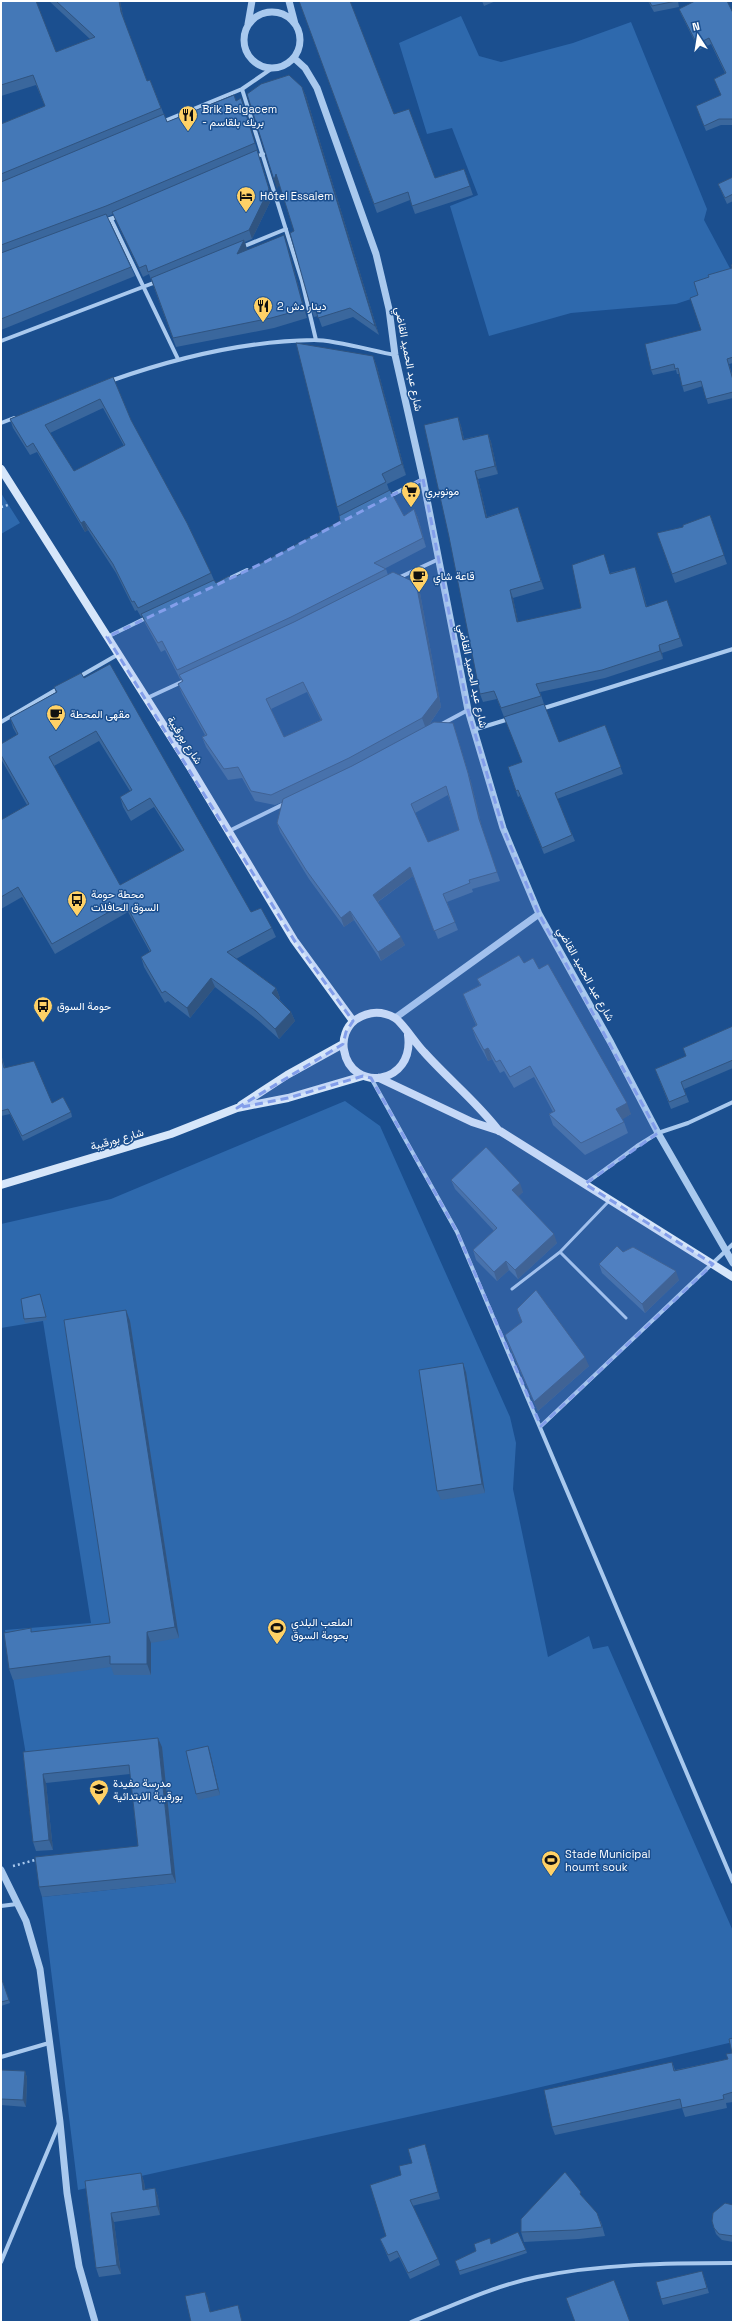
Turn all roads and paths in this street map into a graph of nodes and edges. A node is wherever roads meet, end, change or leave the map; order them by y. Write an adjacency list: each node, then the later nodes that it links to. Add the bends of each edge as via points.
1 (252, 1): 3 (street)
2 (288, 1): 4 (street)
3 (248, 24): 4 (street, via 256,16 266,12 277,12 288,16); 6 (street, via 243,36 245,52 255,64)
4 (295, 24): 5 (street, via 300,45)
5 (294, 58): 6 (street, via 284,66); 20 (street, شارع عبد الحميد القاضي, via 305,68 317,88 371,239 389,308)
6 (270, 69): 7 (street)
7 (242, 89): 8 (street); 9 (street)
8 (157, 124)
9 (263, 154): 10 (street); 14 (street)
10 (249, 160)
11 (125, 213): 12 (street)
12 (111, 219): 13 (street); 17 (street)
13 (96, 224)
14 (286, 229): 15 (street); 18 (street)
15 (236, 250)
16 (165, 279): 17 (street)
17 (143, 288): 19 (street); 21 (street)
18 (316, 340): 20 (street); 21 (street, via 243,346)
19 (1, 341)
20 (395, 355): 26 (street, شارع عبد الحميد القاضي)
21 (178, 359): 22 (street)
22 (106, 382)
23 (16, 417): 24 (street)
24 (1, 423)
25 (1, 469): 33 (main road, شارع بورقيبة)
26 (423, 479): 27 (street); 28 (street, شارع عبد الحميد القاضي)
27 (382, 501)
28 (439, 559): 30 (street); 40 (street, شارع عبد الحميد القاضي)
29 (253, 568): 31 (street)
30 (391, 581)
31 (218, 584)
32 (155, 614): 33 (street)
33 (107, 637): 35 (main road, شارع بورقيبة)
34 (733, 649): 41 (street)
35 (117, 654): 37 (street); 39 (main road, شارع بورقيبة)
36 (191, 677): 39 (street)
37 (71, 682)
38 (64, 685): 43 (street)
39 (145, 699): 47 (main road, شارع بورقيبة)
40 (468, 710): 44 (street); 45 (street, شارع عبد الحميد القاضي)
41 (533, 712)
42 (518, 716): 45 (street)
43 (1, 722)
44 (434, 728)
45 (473, 730): 48 (street, شارع عبد الحميد القاضي, via 503,828)
46 (291, 801): 47 (street)
47 (229, 831): 50 (main road, شارع بورقيبة, via 294,940)
48 (538, 914): 49 (street); 57 (street, شارع عبد الحميد القاضي, via 611,1043)
49 (395, 1018): 50 (main road, via 381,1012 366,1013); 51 (main road, via 403,1025)
50 (354, 1021): 52 (main road, via 346,1032)
51 (408, 1035): 53 (main road, via 410,1046 407,1058 400,1068 390,1075); 56 (main road, via 486,1114)
52 (343, 1044): 53 (main road, via 345,1057 352,1068); 55 (main road, شارع بورقيبة, via 287,1075)
53 (371, 1077): 55 (main road, شارع بورقيبة); 56 (main road); 69 (street, via 457,1232)
54 (733, 1102): 57 (street, via 688,1123)
55 (237, 1108): 59 (main road, شارع بورقيبة, via 171,1134)
56 (500, 1132): 58 (main road)
57 (658, 1133): 58 (street); 62 (street, شارع عبد الحميد القاضي)
58 (585, 1184): 60 (main road)
59 (1, 1185)
60 (609, 1201): 63 (lane); 65 (main road)
61 (733, 1244): 62 (street)
62 (725, 1250): 64 (street, شارع عبد الحميد القاضي); 65 (street)
63 (560, 1252): 67 (lane); 68 (lane)
64 (733, 1263)
65 (713, 1264): 66 (main road); 69 (street)
66 (733, 1277)
67 (512, 1289)
68 (626, 1318)
69 (541, 1426): 73 (street)
70 (45, 1858): 71 (path)
71 (8, 1867)
72 (1, 1870): 74 (street)
73 (733, 1882)
74 (17, 1904): 75 (street); 76 (street, via 26,1921 40,1969)
75 (1, 1906)
76 (49, 2043): 77 (street); 78 (street)
77 (1, 2057)
78 (60, 2122): 79 (street); 81 (street, via 67,2193 79,2266)
79 (1, 2262)
80 (733, 2263): 82 (street, via 682,2263 591,2269 536,2277 493,2290)
81 (95, 2322)
82 (411, 2322)

